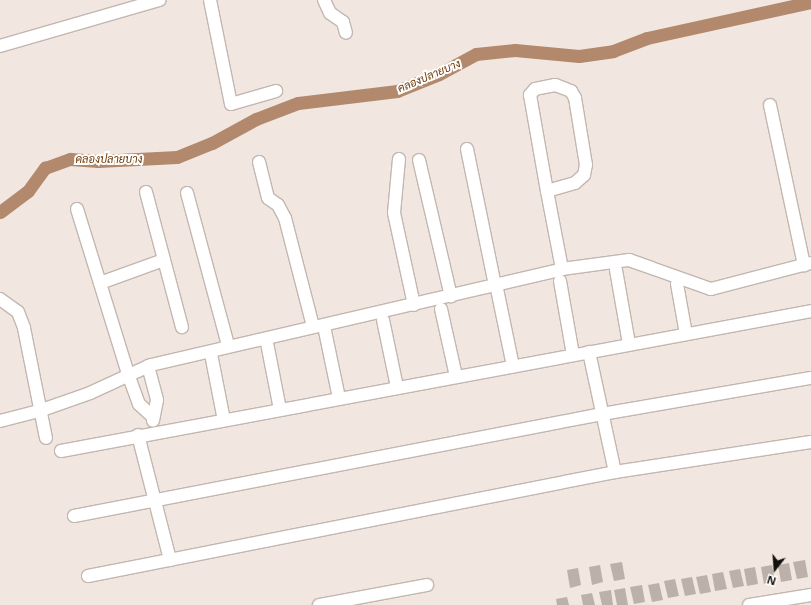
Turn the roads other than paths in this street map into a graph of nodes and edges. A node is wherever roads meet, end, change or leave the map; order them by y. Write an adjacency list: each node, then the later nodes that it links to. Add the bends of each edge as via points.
1 (159, 0): 5 (street)
2 (210, 0): 6 (street, via 231,104)
3 (324, 0): 4 (street, via 330,12 343,22)
4 (346, 33)
5 (0, 46)
6 (276, 91)
7 (770, 105): 17 (street)
8 (466, 149): 22 (street)
9 (399, 159): 25 (street, via 394,213)
10 (419, 160): 23 (street)
11 (259, 162): 29 (street, via 268,198 278,205 285,218)
12 (547, 191): 12 (street, via 575,183 584,174 586,165 575,98 571,91 555,85 535,89 530,95); 19 (street)
13 (146, 192): 16 (street)
14 (187, 193): 35 (street)
15 (77, 209): 20 (street)
16 (164, 260): 20 (street); 30 (street)
17 (808, 264): 19 (street, via 711,290 629,260)
18 (616, 270): 34 (street)
19 (561, 275): 22 (street); 38 (street)
20 (100, 283): 41 (street)
21 (676, 284): 32 (street)
22 (496, 287): 23 (street); 40 (street)
23 (451, 296): 25 (street)
24 (0, 299): 47 (street, via 18,312 24,328)
25 (414, 305): 29 (street)
26 (441, 309): 42 (street)
27 (811, 312): 32 (street)
28 (383, 320): 44 (street)
29 (313, 326): 35 (street)
30 (182, 327)
31 (325, 331): 45 (street)
32 (686, 334): 34 (street)
33 (267, 343): 46 (street)
34 (629, 344): 36 (street)
35 (228, 345): 39 (street)
36 (589, 352): 38 (street); 48 (street)
37 (211, 354): 50 (street)
38 (573, 355): 40 (street)
39 (148, 366): 41 (street); 49 (street, via 157,400)
40 (513, 366): 42 (street)
41 (128, 374): 47 (street, via 90,393); 49 (street, via 140,404)
42 (456, 376): 44 (street)
43 (811, 378): 48 (street)
44 (397, 387): 45 (street)
45 (339, 398): 46 (street)
46 (280, 409): 50 (street)
47 (39, 411): 51 (street); 54 (street)
48 (602, 414): 57 (street); 58 (street)
49 (151, 415): 52 (street)
50 (224, 420): 52 (street)
51 (0, 421)
52 (155, 432): 53 (street)
53 (138, 435): 56 (street); 58 (street)
54 (46, 438)
55 (811, 442): 57 (street)
56 (61, 451)
57 (615, 472): 60 (street)
58 (154, 500): 59 (street); 60 (street)
59 (74, 516)
60 (170, 560): 61 (street)
61 (88, 576)
62 (427, 585): 64 (street)
63 (811, 595): 65 (street)
64 (319, 605)
65 (749, 605)

